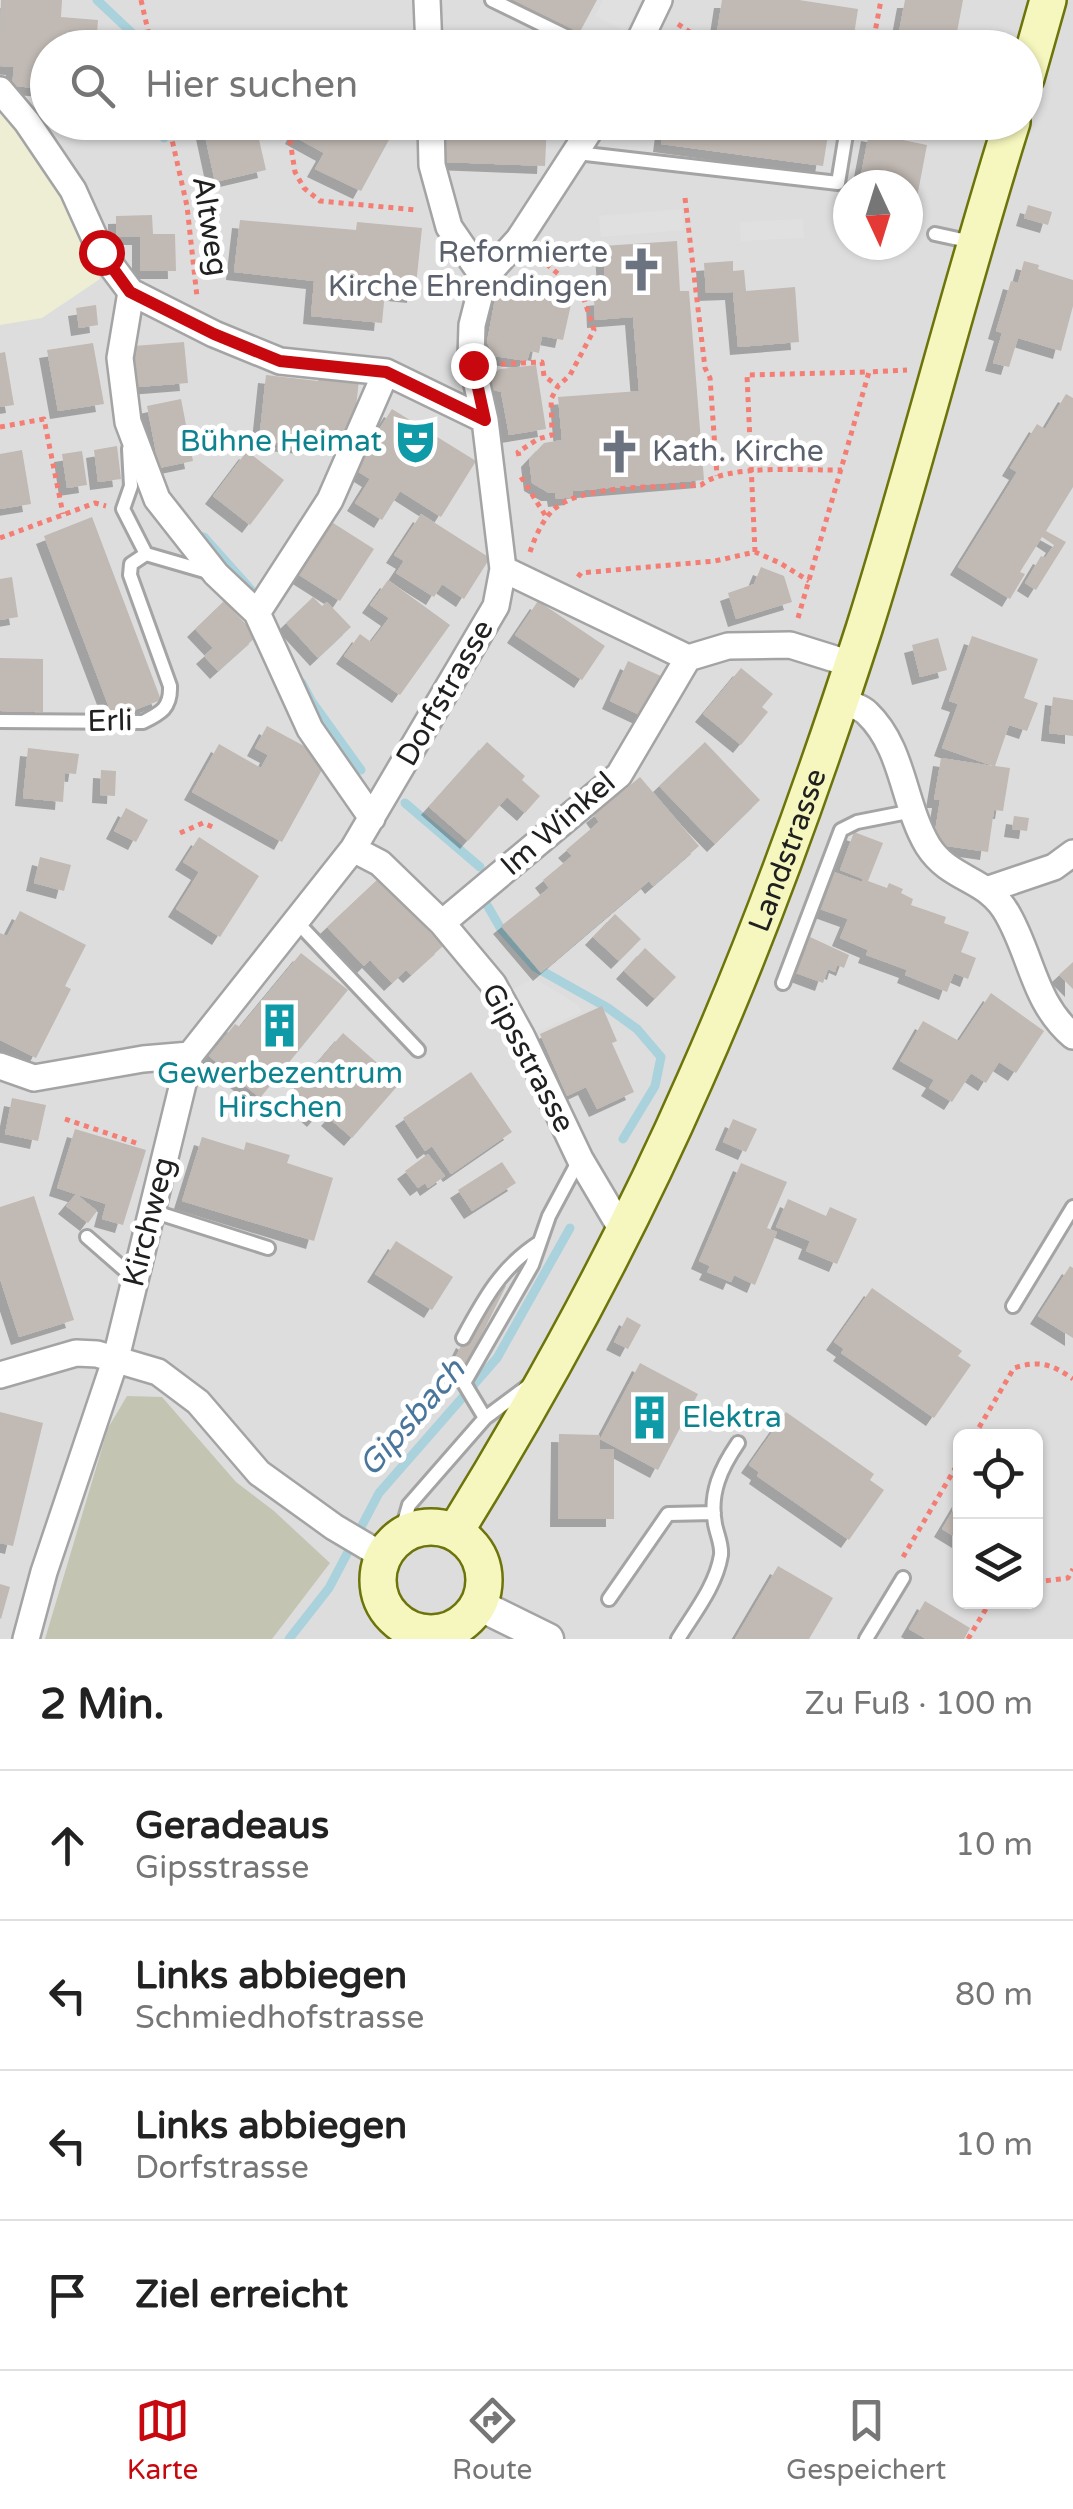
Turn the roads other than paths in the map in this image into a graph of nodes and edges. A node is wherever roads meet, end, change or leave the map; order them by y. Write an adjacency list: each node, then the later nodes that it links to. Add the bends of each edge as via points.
1 (427, 0): 5 (street)
2 (492, 0): 6 (lane)
3 (1048, 0): 8 (main road)
4 (656, 5): 7 (street)
5 (428, 30)
6 (553, 30)
7 (644, 30)
8 (1040, 30)
9 (0, 90): 10 (street)
10 (30, 126)
11 (39, 140): 20 (street)
12 (431, 140): 19 (street, via 450,227)
13 (585, 140): 16 (street, Dorfstrasse)
14 (845, 140): 16 (lane, via 838,184)
15 (1006, 140): 18 (main road, Landstrasse)
16 (577, 153): 19 (street, Dorfstrasse)
17 (935, 234): 18 (lane)
18 (974, 243): 29 (main road, Landstrasse)
19 (484, 278): 22 (street, Dorfstrasse, via 472,325)
20 (130, 292): 21 (street, via 280,361); 23 (street, via 120,358)
21 (386, 372): 22 (street); 27 (street, via 330,500)
22 (485, 420): 25 (street, Dorfstrasse)
23 (128, 422): 24 (lane, via 131,486 123,509); 26 (street, via 157,499)
24 (146, 554): 26 (lane); 31 (lane, Erli, via 131,564 130,575 170,686 164,712 143,722)
25 (511, 573): 28 (street); 33 (street, Dorfstrasse)
26 (216, 574): 27 (street)
27 (264, 604): 33 (street, via 310,729)
28 (688, 658): 29 (street, via 728,646 790,645); 38 (street, Im Winkel, via 619,774)
29 (852, 664): 30 (main road, Landstrasse)
30 (839, 702): 32 (street, via 865,710 884,736); 47 (main road, Landstrasse, via 695,1081)
31 (0, 722)
32 (914, 811): 36 (street, via 948,870); 39 (lane, via 841,830)
33 (372, 818): 34 (street)
34 (353, 849): 37 (street, Kirchweg); 38 (street, Gipsstrasse, via 380,863)
35 (1073, 853): 36 (street, via 1054,867)
36 (990, 889): 40 (street, via 1008,914 1042,1000)
37 (296, 921): 41 (lane); 42 (street, Kirchweg)
38 (442, 923): 44 (street, Gipsstrasse, via 493,984)
39 (784, 982)
40 (1073, 1036)
41 (418, 1050)
42 (190, 1055): 43 (street, via 34,1078); 46 (street, Kirchweg)
43 (0, 1066)
44 (580, 1158): 47 (street, Gipsstrasse); 49 (lane)
45 (1073, 1207): 52 (lane)
46 (152, 1211): 50 (lane); 51 (street, Kirchweg)
47 (622, 1230): 55 (main road, Landstrasse)
48 (87, 1237): 51 (lane)
49 (540, 1242): 53 (lane, via 490,1287); 57 (lane, via 464,1383)
50 (268, 1248)
51 (135, 1279): 54 (street, Kirchweg)
52 (1014, 1306)
53 (463, 1338)
54 (116, 1358): 56 (street, via 76,1352); 61 (street, via 178,1385 260,1473 334,1527); 66 (street, Kirchweg)
55 (549, 1369): 57 (lane); 60 (main road, Landstrasse)
56 (0, 1375)
57 (481, 1412): 61 (lane)
58 (738, 1444): 59 (lane, via 723,1465)
59 (714, 1513): 63 (lane, via 668,1514); 68 (lane, via 722,1549 717,1576)
60 (455, 1532): 61 (main road, via 427,1527); 64 (main road, via 479,1556)
61 (384, 1546): 65 (main road, via 377,1586)
62 (903, 1578): 69 (lane)
63 (610, 1599)
64 (479, 1605): 65 (main road, via 453,1630); 67 (street)
65 (396, 1632)
66 (26, 1639)
67 (548, 1639)
68 (678, 1639)
69 (866, 1639)

